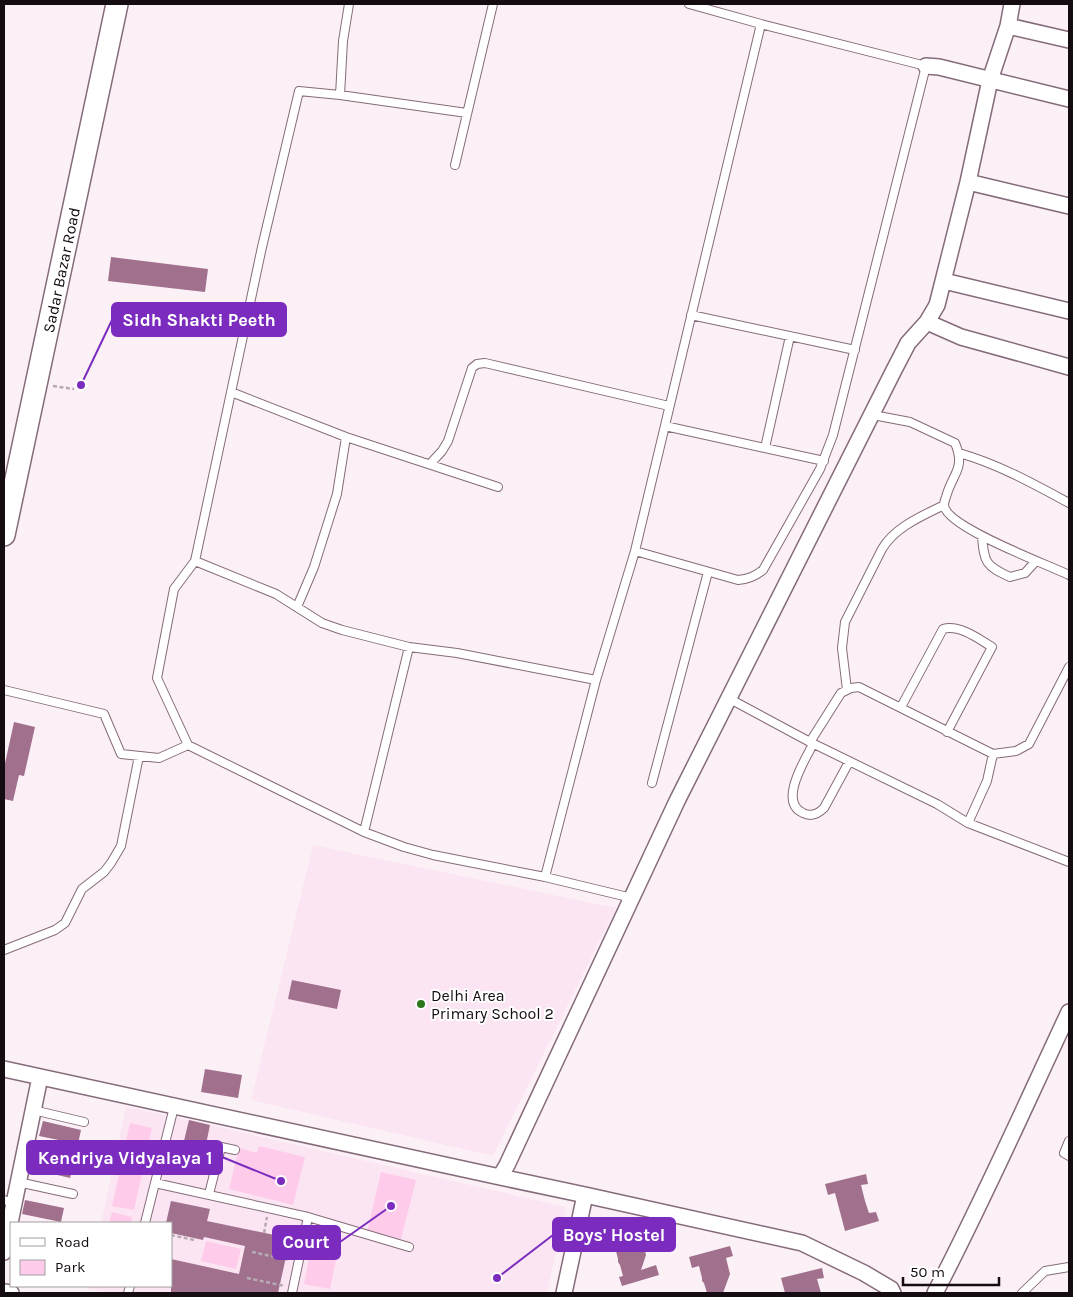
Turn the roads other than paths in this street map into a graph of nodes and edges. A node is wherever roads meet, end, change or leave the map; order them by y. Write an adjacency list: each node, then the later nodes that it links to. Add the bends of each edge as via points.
1 (117, 4): 36 (street, Sadar Bazar Road)
2 (349, 4): 11 (lane)
3 (493, 4): 13 (lane)
4 (690, 4): 6 (lane)
5 (1012, 4): 7 (street)
6 (760, 24): 9 (lane); 19 (lane)
7 (1008, 26): 8 (street); 10 (street)
8 (1069, 40)
9 (926, 66): 10 (street); 22 (lane)
10 (990, 80): 12 (street); 15 (street)
11 (340, 95): 13 (lane); 24 (lane, via 299,91)
12 (1069, 99)
13 (467, 113): 14 (lane)
14 (455, 165)
15 (968, 182): 16 (street); 17 (street)
16 (1069, 206)
17 (944, 281): 18 (street); 20 (street, via 937,306)
18 (1069, 311)
19 (691, 315): 21 (lane); 25 (lane)
20 (926, 322): 23 (street, via 961,336); 26 (street, via 908,344)
21 (790, 336): 22 (lane); 29 (lane)
22 (855, 350): 31 (lane)
23 (1069, 367)
24 (231, 392): 28 (lane); 39 (lane)
25 (669, 406): 27 (lane); 32 (lane, via 485,363 477,364 472,368 448,441)
26 (873, 415): 30 (lane, via 910,422 942,436 955,443); 49 (street)
27 (665, 426): 29 (lane); 38 (lane)
28 (346, 437): 32 (lane); 43 (lane, via 337,494 314,567)
29 (765, 448): 31 (lane)
30 (959, 453): 34 (lane, via 981,459); 35 (lane, via 959,466)
31 (824, 461): 41 (lane, via 763,570 746,580)
32 (430, 464): 33 (lane)
33 (498, 487)
34 (1069, 503)
35 (944, 505): 37 (lane, via 948,514); 48 (lane, via 911,522 882,549 845,622 842,648)
36 (4, 535)
37 (982, 536): 40 (lane); 40 (lane, via 985,560 995,570 1010,577 1025,573)
38 (635, 551): 41 (lane); 46 (lane)
39 (195, 561): 43 (lane, via 276,594); 53 (lane, via 174,589 157,678)
40 (1036, 561): 42 (lane)
41 (708, 572): 57 (lane)
42 (1069, 575)
43 (297, 607): 44 (lane, via 322,623)
44 (409, 647): 46 (lane); 59 (lane)
45 (1069, 667): 54 (lane, via 1029,744 1016,751)
46 (596, 680): 61 (lane)
47 (4, 690): 55 (lane, via 104,714 121,754)
48 (847, 690): 50 (lane, via 859,687); 52 (lane, via 841,693)
49 (730, 699): 52 (lane); 62 (street)
50 (901, 707): 51 (lane); 51 (lane, via 943,629 960,630 992,646)
51 (947, 732): 54 (lane)
52 (811, 743): 56 (lane); 56 (lane, via 793,790 793,804 800,812 813,815 824,808)
53 (188, 745): 55 (lane, via 159,758); 59 (lane)
54 (993, 754): 58 (lane, via 987,781)
55 (139, 756): 63 (lane, via 121,846 111,864 79,893 65,924)
56 (850, 762): 58 (lane, via 937,804)
57 (652, 783)
58 (968, 823): 60 (lane)
59 (364, 832): 61 (lane, via 433,855)
60 (1069, 862)
61 (545, 877): 62 (lane)
62 (632, 898): 75 (street)
63 (4, 950)
64 (1069, 1012): 93 (street, via 978,1210)
65 (4, 1069): 66 (street)
66 (40, 1077): 67 (street); 68 (street)
67 (174, 1107): 75 (street); 77 (lane)
68 (33, 1110): 69 (lane); 71 (street)
69 (84, 1122)
70 (1069, 1141): 74 (lane, via 1064,1153)
71 (26, 1144): 73 (lane); 76 (street)
72 (235, 1150): 79 (lane, via 221,1147)
73 (77, 1156)
74 (1069, 1156)
75 (500, 1177): 80 (street)
76 (18, 1182): 78 (lane); 81 (street)
77 (155, 1183): 79 (lane); 83 (lane)
78 (73, 1194)
79 (209, 1194): 82 (lane)
80 (585, 1195): 91 (street); 92 (street, via 802,1242 864,1273)
81 (9, 1202): 84 (street)
82 (308, 1217): 85 (lane); 88 (lane)
83 (145, 1222)
84 (10, 1231): 86 (street)
85 (409, 1247)
86 (4, 1252)
87 (1069, 1267): 94 (lane, via 1045,1271)
88 (292, 1290)
89 (4, 1292): 90 (street)
90 (11, 1293)
91 (564, 1293)
92 (893, 1293)
93 (935, 1293)
94 (1022, 1293)

